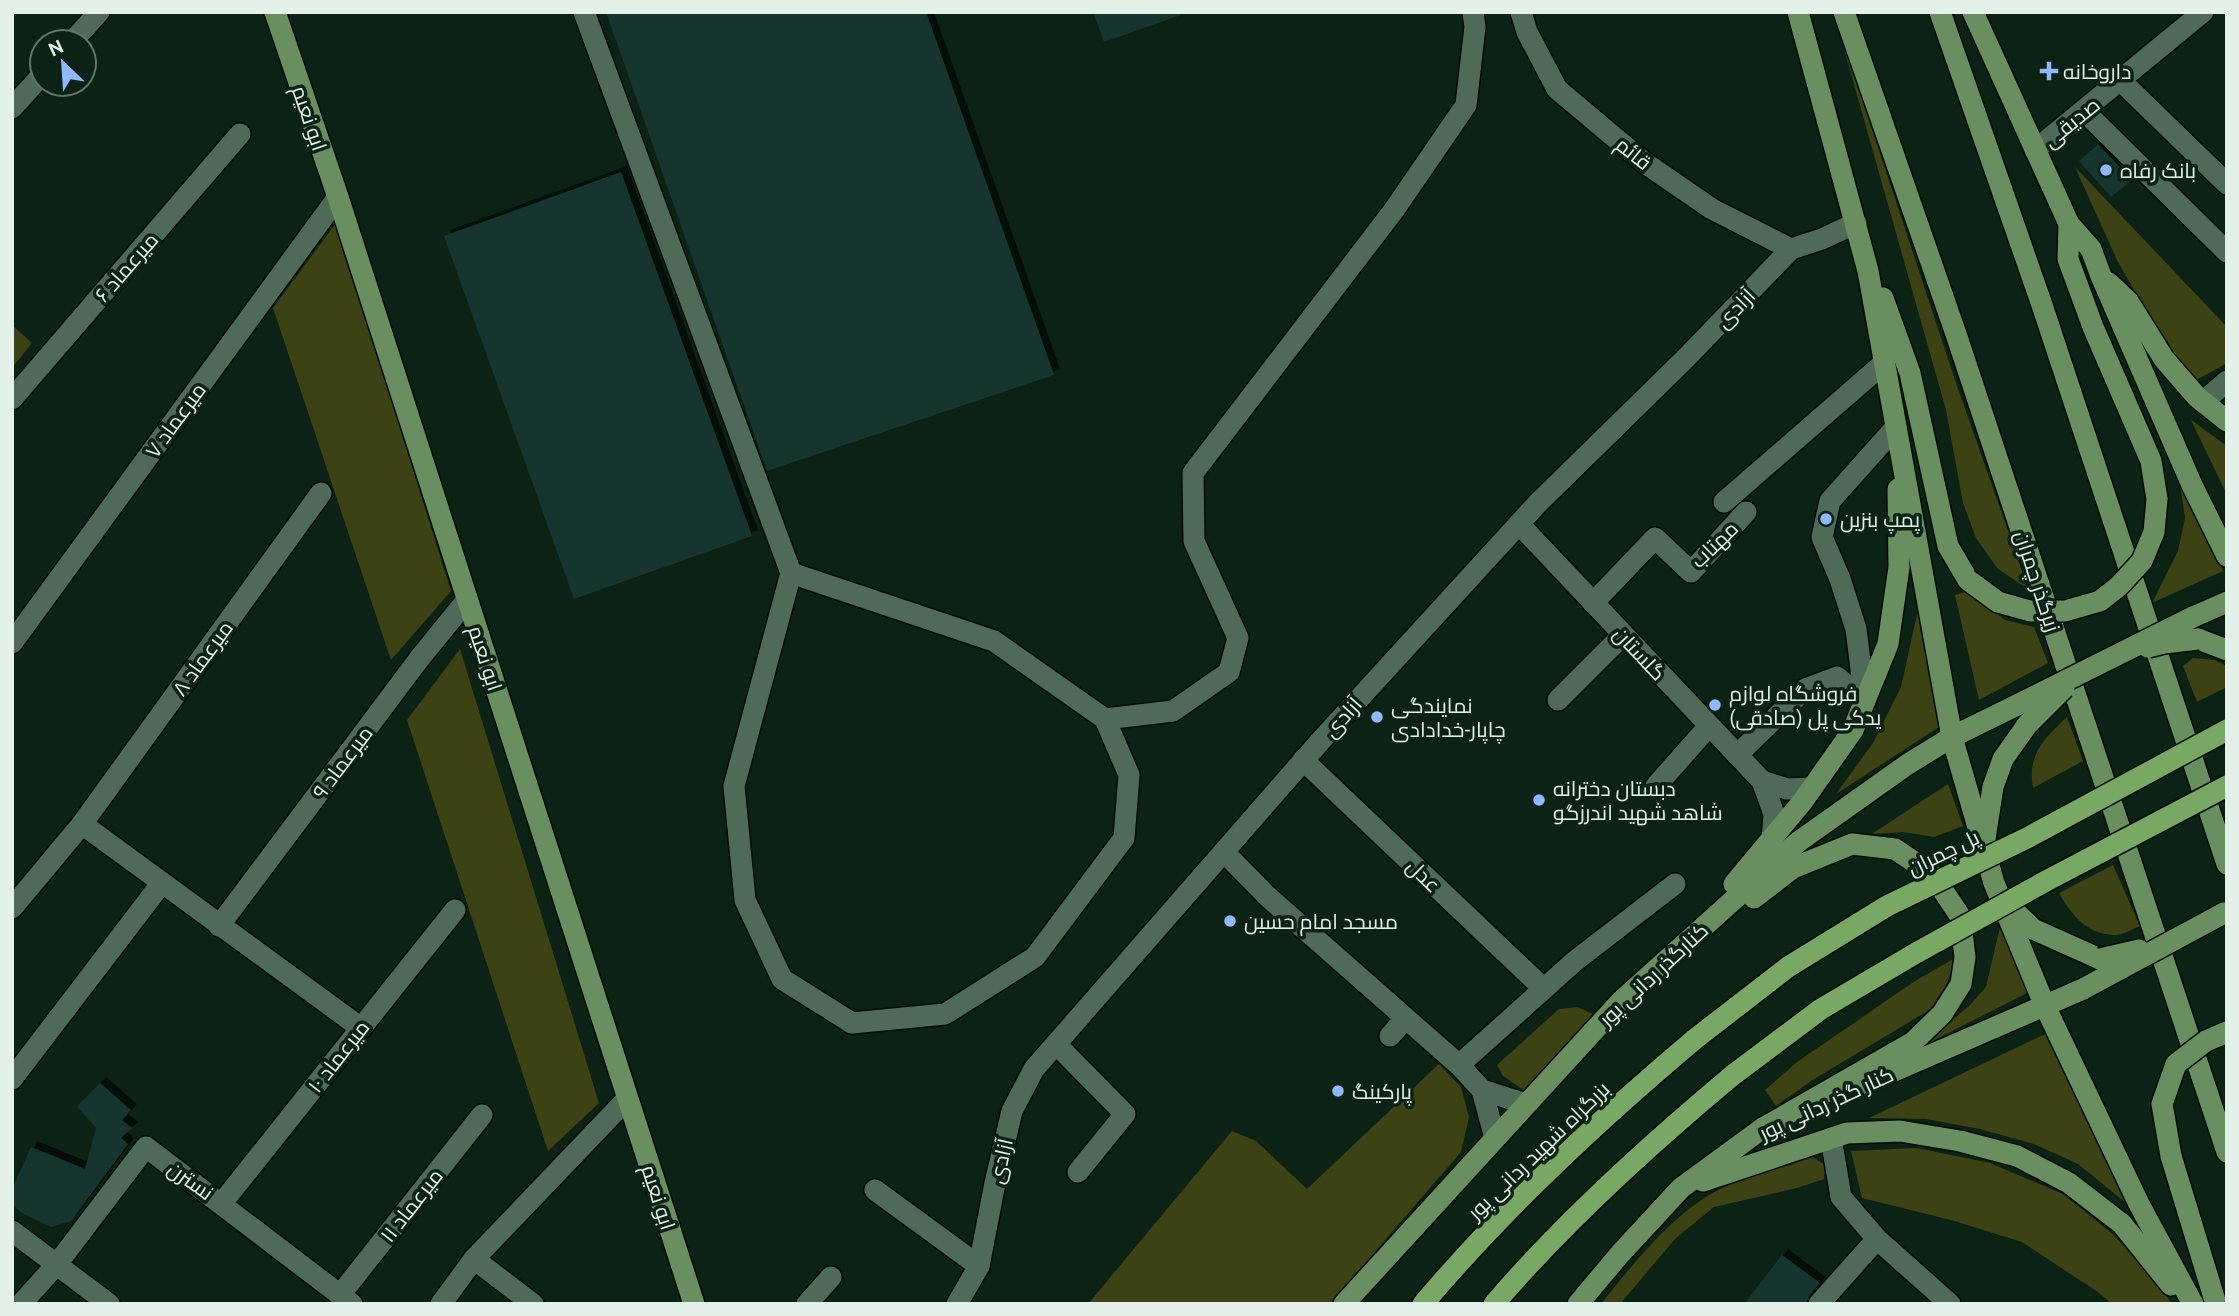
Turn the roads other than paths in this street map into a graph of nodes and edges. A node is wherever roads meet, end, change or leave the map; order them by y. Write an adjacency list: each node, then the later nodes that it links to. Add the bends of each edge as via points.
1 (99, 12): 12 (street)
2 (275, 12): 20 (main road, ابو نعیم)
3 (583, 12): 37 (street)
4 (1473, 12): 48 (street, via 1466,105 1394,210 1193,473 1194,541 1238,638 1229,672 1172,711)
5 (1541, 12): 11 (street)
6 (1798, 12): 21 (main road)
7 (1844, 12): 89 (main road, زیرگذر چمران, via 1956,334)
8 (1940, 12): 62 (main road)
9 (1973, 12): 18 (main road)
10 (2203, 12): 13 (street, صدیقی)
11 (1524, 22): 23 (street, قائم, via 1558,89 1645,163 1713,209)
12 (85, 28)
13 (2121, 81): 16 (street, صدیقی); 19 (street)
14 (28, 90): 15 (street)
15 (12, 108)
16 (2084, 111): 18 (street, صدیقی); 24 (street)
17 (240, 134): 28 (street, میرعماد ۶)
18 (2035, 150): 22 (main road)
19 (2227, 184)
20 (338, 197): 38 (main road, ابو نعیم); 42 (street, میرعماد ۷)
21 (1856, 223): 22 (main road, bridge, via 1910,373 1948,546 1968,580 1998,602 2030,611 2065,611 2100,601 2142,561 2154,532 2157,499 2151,461 2068,259); 23 (street, آزادی); 26 (main road)
22 (2068, 224): 25 (main road, via 2091,249)
23 (1791, 249): 35 (street, آزادی)
24 (2227, 252)
25 (2101, 276): 29 (main road, via 2128,301 2164,359); 36 (main road)
26 (1884, 363): 31 (main road); 33 (street)
27 (2227, 381): 29 (street)
28 (12, 400)
29 (2203, 402): 30 (main road)
30 (2227, 421)
31 (1896, 427): 47 (main road, via 1899,567 1888,644); 47 (street, via 1830,501 1822,537 1856,629); 51 (main road)
32 (321, 493): 58 (street, میرعماد ۸)
33 (1724, 502)
34 (1746, 512): 40 (street, مهتاب, via 1690,572 1655,538)
35 (1519, 524): 40 (street, گلستان); 53 (street, آزادی)
36 (2227, 556)
37 (791, 573): 48 (street, via 994,641); 48 (street, via 734,786 745,900 782,979 852,1023 945,1014 1035,957 1124,838 1129,775)
38 (467, 600): 69 (street, میرعماد ۹); 83 (main road, ابو نعیم)
39 (2227, 602): 44 (main road, bridge)
40 (1593, 603): 41 (street, گلستان)
41 (1623, 635): 46 (street); 49 (street, گلستان)
42 (12, 643)
43 (2227, 650): 44 (main road, bridge, via 2198,639)
44 (2116, 655): 45 (main road, کنارگذر ردانی پور, bridge)
45 (2078, 674): 51 (main road, کنارگذر ردانی پور, bridge); 60 (main road, bridge, via 2027,725 2003,759 1993,787)
46 (1558, 700)
47 (1865, 701): 52 (street, via 1837,677 1805,689); 57 (main road, via 1853,730)
48 (1105, 719)
49 (1709, 726): 52 (street, گلستان); 55 (street)
50 (2227, 730): 78 (highway, پل چمران, bridge, via 2027,838 1888,906 1788,967)
51 (1952, 737): 60 (main road); 72 (main road, کنارگذر ردانی پور, via 1798,842)
52 (1737, 755): 54 (street, گلستان)
53 (1303, 761): 61 (street, آزادی); 71 (street, عدل)
54 (1762, 781): 57 (street, via 1787,789); 59 (street, via 1774,814)
55 (1656, 786)
56 (2227, 786): 110 (highway, bridge, via 2046,881 1821,1009 1687,1113 1570,1223)
57 (1812, 788): 59 (main road)
58 (82, 824): 63 (street); 66 (street, میرعماد ۸)
59 (1772, 840): 72 (main road)
60 (1984, 846): 65 (main road)
61 (1224, 852): 74 (street); 79 (street, آزادی)
62 (2227, 864)
63 (161, 884): 69 (street); 81 (street)
64 (1675, 884): 71 (street)
65 (2000, 896): 70 (main road, bridge, via 2033,929 2100,958); 73 (main road)
66 (12, 908)
67 (454, 910): 75 (street, میرعماد ۱۰)
68 (2226, 912): 70 (main road, کنار گذر ردانی پور, bridge)
69 (219, 926): 75 (street)
70 (2165, 945): 73 (main road, کنار گذر ردانی پور, bridge)
71 (1544, 989): 80 (street)
72 (1621, 1001): 84 (main road, کنارگذر ردانی پور); 86 (main road, via 1793,868 1852,844 1895,849 1933,874 1960,916 1965,957 1961,984 1942,1014 1913,1042)
73 (2045, 1006): 86 (main road, کنار گذر ردانی پور); 115 (main road, via 2138,1203)
74 (1405, 1019): 77 (street); 80 (street)
75 (361, 1028): 93 (street, میرعماد ۱۰)
76 (2227, 1032): 116 (main road, bridge, via 2206,1041 2176,1064 2162,1104 2171,1156)
77 (1390, 1036)
78 (1695, 1039): 109 (highway, بزرگراه شهید ردانی پور, via 1548,1171)
79 (1056, 1044): 90 (street, via 1125,1114); 98 (street, آزادی, via 1034,1069 1012,1111)
80 (1459, 1065): 82 (street)
81 (12, 1079)
82 (1482, 1090): 84 (street); 87 (street)
83 (627, 1099): 96 (street); 105 (main road, ابو نعیم)
84 (1526, 1104): 87 (main road, کنارگذر ردانی پور)
85 (482, 1115): 100 (street, میرعماد ۱۱)
86 (1763, 1129): 91 (main road, کنار گذر ردانی پور)
87 (1494, 1138): 108 (main road, کنارگذر ردانی پور)
88 (1831, 1138): 91 (main road); 95 (street, via 1841,1197); 114 (main road, via 1847,1133 1900,1132 2017,1156 2069,1183 2122,1224)
89 (2227, 1152)
90 (1078, 1172)
91 (1681, 1188): 111 (main road, کنار گذر ردانی پور)
92 (875, 1189): 98 (street)
93 (222, 1203): 97 (street, نسترن, via 146,1147); 100 (street, نسترن)
94 (12, 1231): 97 (street)
95 (1877, 1239): 112 (street); 113 (street)
96 (474, 1259): 103 (street); 104 (street)
97 (57, 1264): 101 (street); 102 (street)
98 (979, 1266): 107 (street, آزادی)
99 (831, 1277): 106 (street)
100 (346, 1299)
101 (21, 1304)
102 (109, 1304)
103 (441, 1304)
104 (533, 1304)
105 (694, 1304)
106 (807, 1304)
107 (957, 1304)
108 (1344, 1304)
109 (1423, 1304)
110 (1494, 1304)
111 (1578, 1304)
112 (1819, 1304)
113 (1950, 1304)
114 (2185, 1304)
115 (2193, 1304)
116 (2216, 1304)

